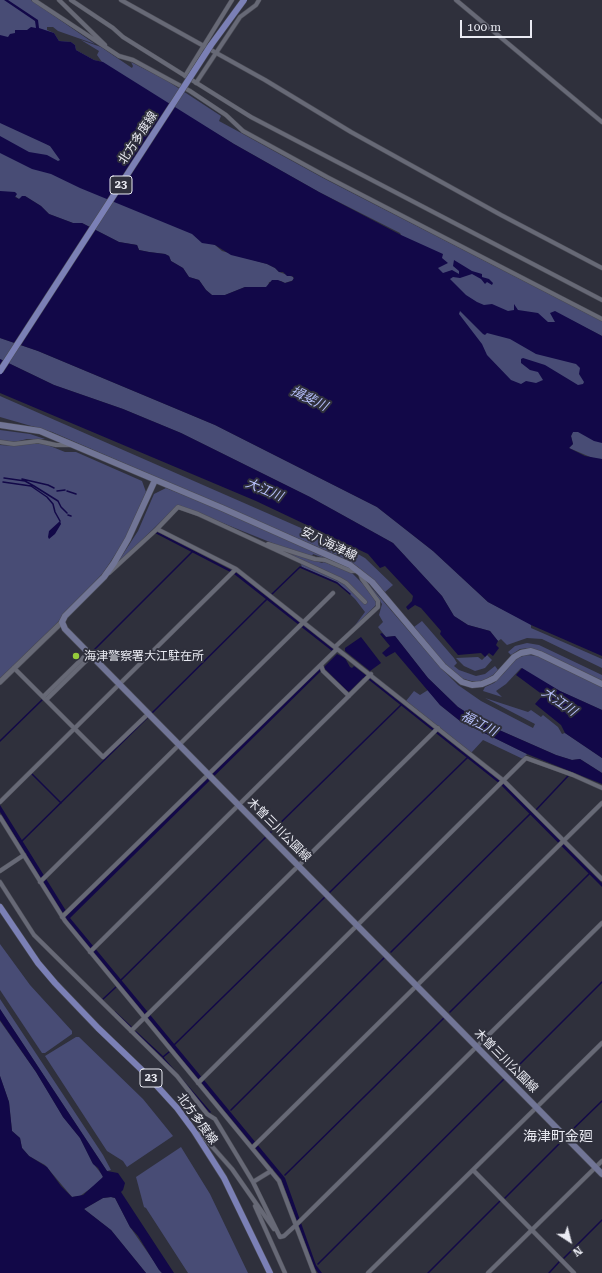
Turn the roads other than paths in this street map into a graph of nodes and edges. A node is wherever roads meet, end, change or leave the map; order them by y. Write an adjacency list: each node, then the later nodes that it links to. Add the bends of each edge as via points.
1 (34, 0): 12 (street)
2 (59, 0): 12 (street, via 102,40)
3 (71, 0): 14 (street)
4 (121, 0): 11 (street)
5 (232, 0): 9 (street)
6 (244, 0): 20 (main road, 北方多度線 / 23, bridge, via 211,45)
7 (259, 0): 10 (street)
8 (456, 0): 16 (street)
9 (223, 17): 10 (street); 11 (street)
10 (235, 25): 13 (street)
11 (204, 46): 13 (street); 14 (street)
12 (106, 48): 19 (street, via 190,91 226,115 243,131 327,177)
13 (217, 53): 15 (street); 17 (street, via 351,132)
14 (185, 76): 15 (street)
15 (196, 83): 18 (street, via 251,117)
16 (602, 122)
17 (602, 268)
18 (602, 300)
19 (602, 319)
20 (0, 371)
21 (0, 424): 23 (main road, 安八海津線, via 40,431)
22 (0, 442): 23 (street, via 14,444 38,441)
23 (73, 445): 24 (main road, 安八海津線)
24 (155, 480): 28 (main road, 安八海津線, via 340,559); 29 (main road, via 128,539)
25 (156, 529): 26 (street, via 178,507); 27 (street); 29 (street)
26 (257, 540): 28 (street, via 325,560 351,571); 31 (street, via 339,579)
27 (234, 571): 33 (street); 41 (street)
28 (359, 571): 34 (street, via 378,601 378,607); 40 (main road, 安八海津線, via 384,596 443,666 462,682 472,685 489,681 514,657 531,651)
29 (104, 577): 32 (main road)
30 (334, 593): 33 (street)
31 (366, 602)
32 (62, 622): 35 (main road, 木曽三川公園線, via 65,629); 36 (street)
33 (302, 624): 34 (street); 47 (street)
34 (336, 648): 37 (street); 38 (street)
35 (89, 654): 41 (main road, 木曽三川公園線); 43 (street)
36 (14, 668): 39 (street); 43 (street)
37 (322, 668): 42 (street); 48 (street)
38 (368, 677): 42 (street); 46 (street)
39 (0, 682)
40 (602, 684)
41 (119, 685): 44 (main road, 木曽三川公園線); 45 (street)
42 (349, 696): 53 (street)
43 (44, 699): 45 (street)
44 (149, 713): 45 (street, via 103,757); 47 (main road, 木曽三川公園線)
45 (74, 729): 51 (street)
46 (436, 730): 49 (street); 57 (street)
47 (180, 745): 48 (main road, 木曽三川公園線); 60 (street)
48 (211, 777): 53 (main road, 木曽三川公園線); 63 (street)
49 (502, 783): 50 (street, via 526,758); 55 (street); 65 (street)
50 (602, 788)
51 (0, 802)
52 (602, 803): 55 (street)
53 (239, 805): 57 (main road, 木曽三川公園線); 66 (street)
54 (0, 817): 56 (street)
55 (562, 842): 59 (street); 67 (street)
56 (24, 855): 58 (street); 60 (street)
57 (298, 865): 65 (main road, 木曽三川公園線); 68 (street)
58 (0, 871)
59 (602, 879)
60 (42, 880): 63 (street)
61 (0, 882): 69 (street, via 34,935)
62 (0, 907): 74 (main road, 北方多度線 / 23, via 38,963 55,983 146,1074)
63 (63, 917): 66 (street)
64 (602, 923): 71 (street)
65 (357, 926): 67 (main road, 木曽三川公園線); 72 (street)
66 (91, 951): 68 (street)
67 (417, 986): 71 (main road, 木曽三川公園線); 75 (street)
68 (145, 1017): 69 (street); 72 (street)
69 (131, 1031): 81 (street, via 177,1076 207,1114 215,1119)
70 (602, 1043): 73 (street)
71 (477, 1047): 73 (main road, 木曽三川公園線); 83 (street)
72 (198, 1083): 75 (street)
73 (536, 1107): 77 (main road, 木曽三川公園線); 78 (street)
74 (194, 1131): 82 (street, via 201,1134 232,1168); 86 (main road, 北方多度線 / 23, via 229,1189)
75 (254, 1146): 79 (street)
76 (602, 1161): 77 (street)
77 (595, 1168): 80 (main road, 木曽三川公園線); 84 (street)
78 (473, 1170): 84 (street); 89 (street)
79 (271, 1171): 81 (street); 83 (street, via 279,1181)
80 (602, 1174)
81 (253, 1182): 85 (street)
82 (251, 1198): 85 (street); 87 (street)
83 (296, 1225): 85 (street); 88 (street)
84 (532, 1230): 90 (street); 91 (street)
85 (280, 1237)
86 (270, 1273)
87 (285, 1273)
88 (314, 1273)
89 (368, 1273)
90 (488, 1273)
91 (574, 1273)

